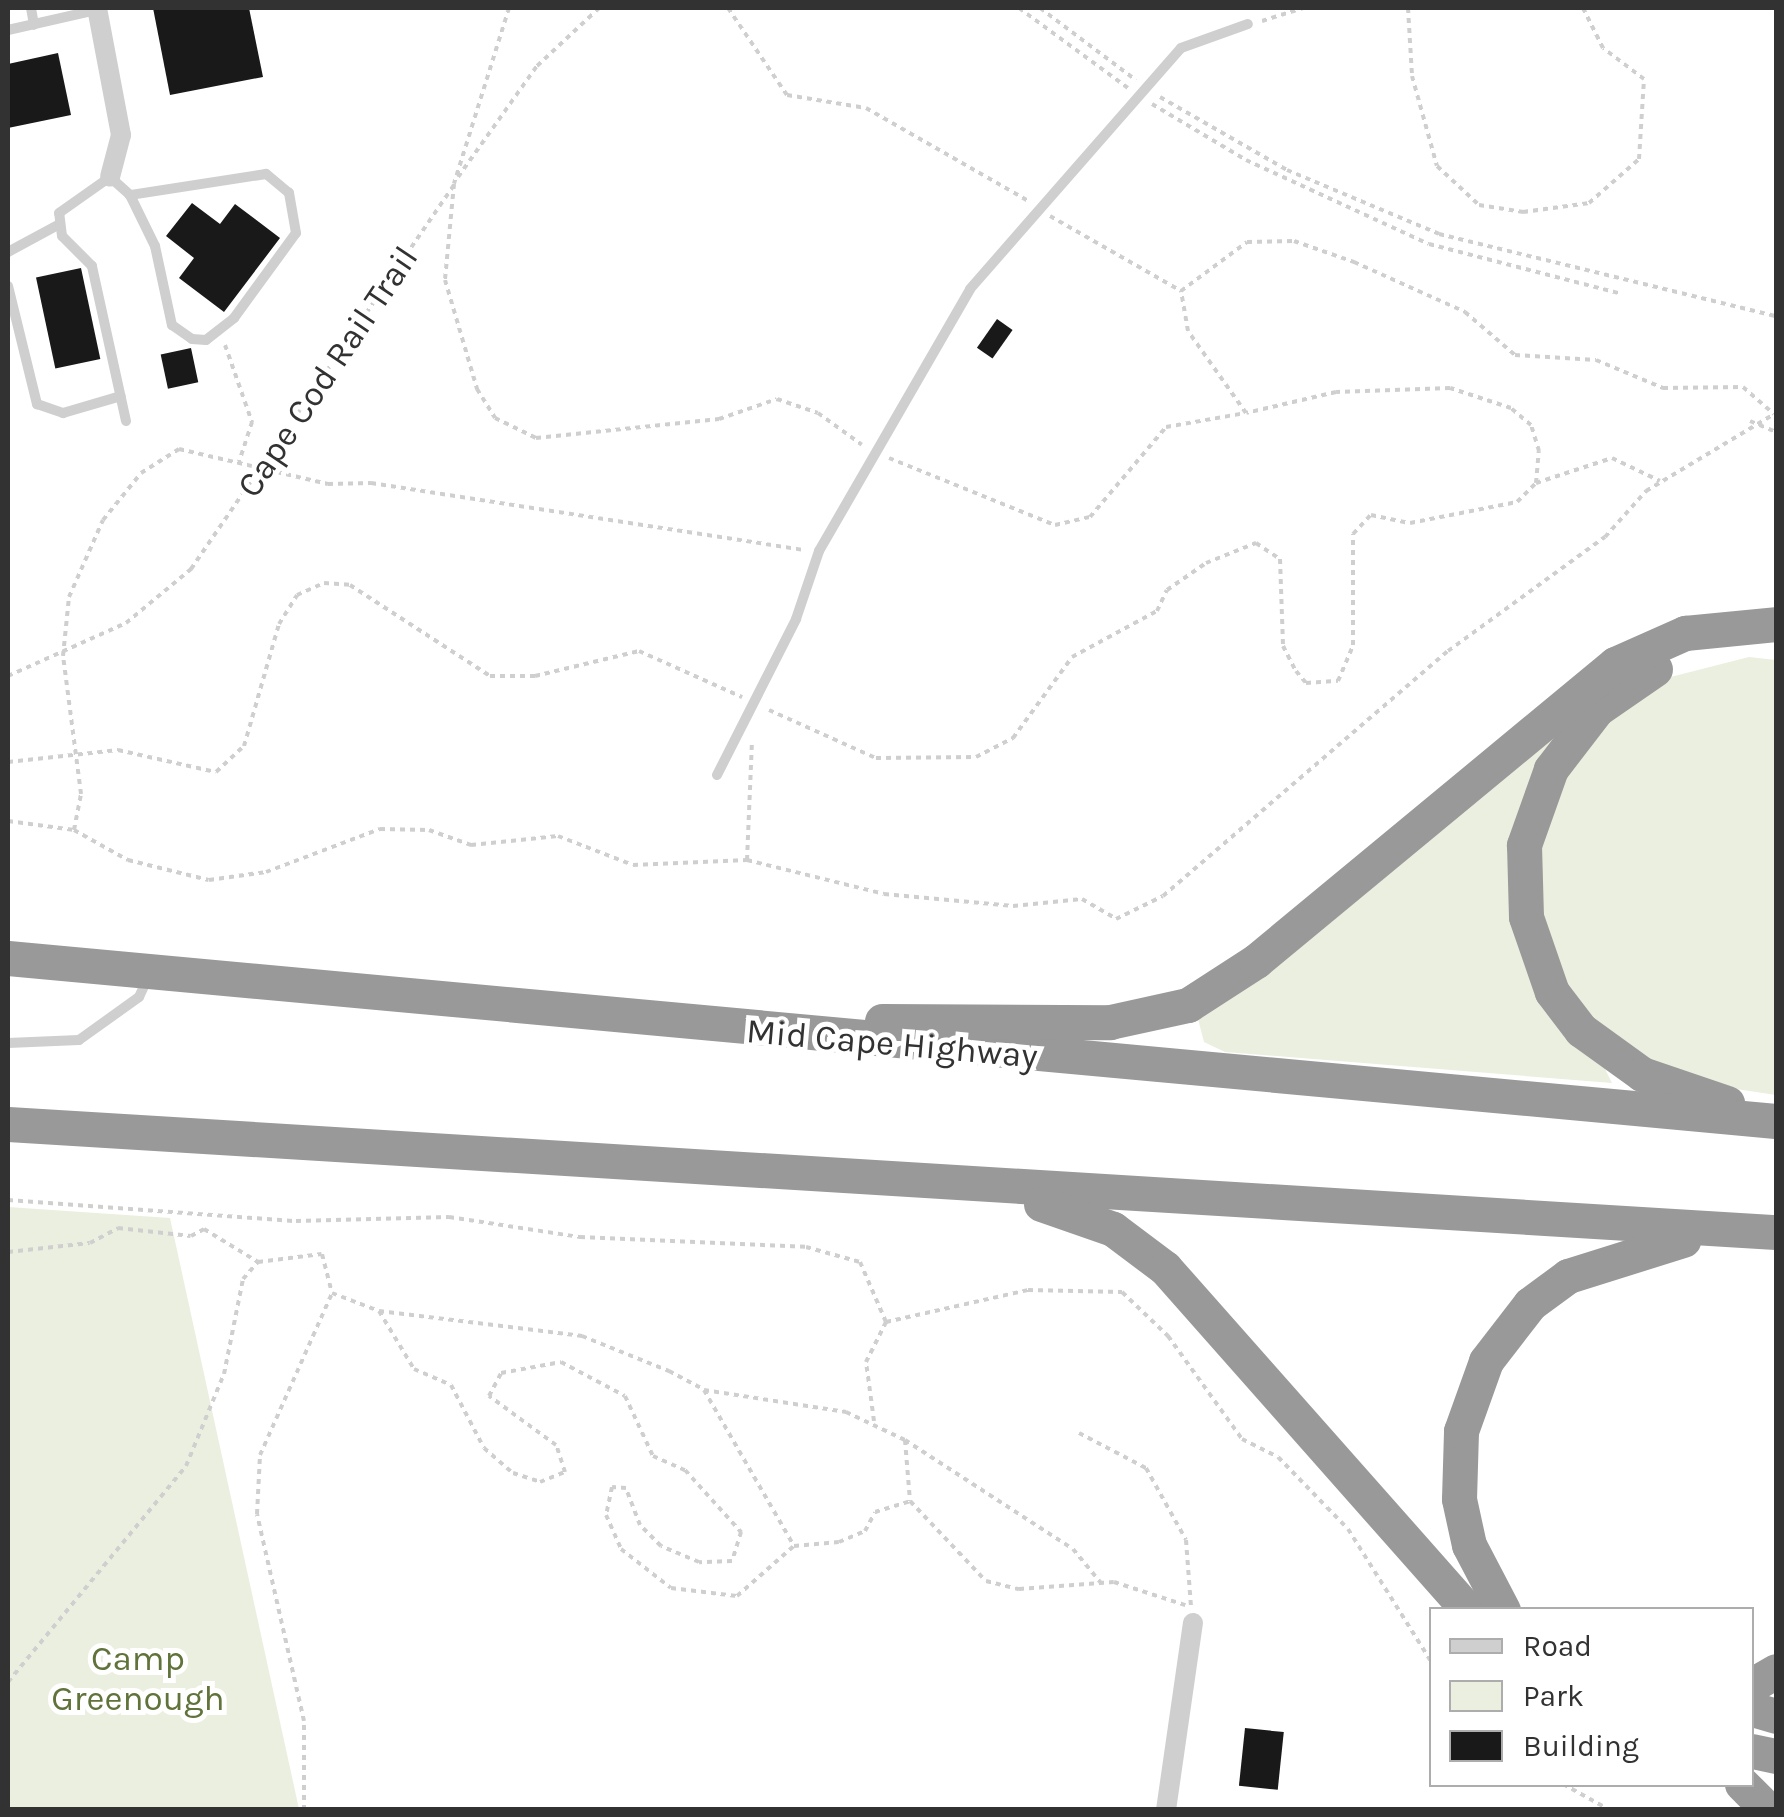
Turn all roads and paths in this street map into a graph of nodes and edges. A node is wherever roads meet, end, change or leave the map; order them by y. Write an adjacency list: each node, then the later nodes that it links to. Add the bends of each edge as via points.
1 (30, 8): 14 (lane)
2 (509, 8): 18 (path)
3 (599, 8): 18 (path, Cape Cod Rail Trail, via 537,66)
4 (728, 8): 20 (path, via 788,95 866,108)
5 (1019, 8): 16 (path)
6 (1040, 8): 16 (path)
7 (1304, 8): 13 (path)
8 (1327, 8): 9 (path)
9 (1353, 8)
10 (1408, 8): 11 (path, via 1412,76 1437,166 1479,205 1523,212 1589,203 1639,159 1644,79 1603,48)
11 (1582, 8)
12 (98, 9): 14 (lane); 17 (street, via 120,135)
13 (1248, 24): 16 (lane, via 1181,48)
14 (34, 25): 15 (lane)
15 (8, 30)
16 (1140, 90): 20 (lane); 25 (path, via 1246,160 1429,244); 26 (path, via 1288,170 1439,234)
17 (110, 177): 19 (lane); 21 (lane, via 68,204)
18 (454, 184): 34 (path, via 446,280 477,389 495,418 536,438 602,424 719,419 777,399); 36 (path, Cape Cod Rail Trail)
19 (130, 195): 27 (lane, via 156,246 172,325 192,339); 27 (lane, via 248,172 282,181 296,233)
20 (1034, 206): 24 (path); 34 (lane, via 970,289)
21 (58, 226): 22 (lane); 28 (lane, via 92,266)
22 (8, 252)
23 (8, 286): 28 (lane, via 37,404 63,413)
24 (1181, 290): 29 (path, via 1188,330); 30 (path, via 1247,242 1294,241 1465,312 1515,355 1596,360 1663,388 1744,387)
25 (1618, 293)
26 (1776, 316)
27 (221, 331): 35 (path, via 252,422)
28 (121, 396): 31 (lane)
29 (1246, 413): 34 (path, via 1166,428 1090,518 1055,525); 38 (path, via 1372,389 1465,392 1531,426)
30 (1775, 414): 32 (path)
31 (126, 422)
32 (1750, 422): 33 (path); 37 (path)
33 (1776, 432)
34 (873, 449): 39 (lane)
35 (238, 462): 36 (path); 42 (path, via 180,448 141,474 80,557)
36 (264, 471): 39 (path); 42 (path, Cape Cod Rail Trail, via 161,598)
37 (1662, 482): 38 (path, via 1612,458); 50 (path, via 1140,912 1116,919 1082,899 1013,906 884,894)
38 (1536, 483): 44 (path, via 1517,502 1436,520 1371,514 1353,534 1353,645 1338,681 1306,682 1296,671 1284,646 1280,559 1256,543 1206,563 1167,590 1157,611 1072,657 1013,738 976,757 876,758 836,748)
39 (819, 551): 44 (lane)
40 (1776, 624): 53 (highway, via 1685,634 1614,664 1256,961 1188,1005 1110,1022)
41 (1776, 648): 55 (highway, via 1690,656 1607,700 1551,768 1522,869 1532,943 1582,1030 1642,1074)
42 (63, 656): 43 (path, Cape Cod Rail Trail); 45 (path)
43 (8, 676)
44 (752, 706): 45 (path, via 639,651 535,676 490,676 350,585 324,583 298,595 279,624 244,746 216,772 118,750); 47 (lane); 50 (path)
45 (78, 755): 46 (path); 49 (path)
46 (8, 762)
47 (717, 775)
48 (8, 820): 49 (path)
49 (74, 830): 50 (path, via 128,860 208,880 266,872 380,829 429,830 471,845 558,836 651,867)
50 (747, 860)
51 (8, 958): 52 (highway, Mid Cape Highway)
52 (150, 970): 53 (highway, Mid Cape Highway); 54 (lane, via 139,997 94,1032 65,1043)
53 (614, 1018): 55 (highway, Mid Cape Highway)
54 (8, 1042)
55 (1776, 1119)
56 (8, 1124): 57 (highway)
57 (972, 1186): 59 (highway); 73 (highway, via 1094,1220 1147,1252)
58 (8, 1200): 65 (path, via 296,1220 449,1217 594,1238 806,1247 860,1262)
59 (1737, 1230): 60 (highway); 74 (highway, via 1629,1252 1568,1276 1512,1323 1486,1361 1461,1431 1459,1499 1468,1545)
60 (1776, 1232)
61 (8, 1252): 62 (path, via 90,1243 118,1228 192,1236 204,1229)
62 (258, 1262): 63 (path, via 322,1254); 78 (path, via 242,1279 224,1374 186,1466)
63 (332, 1293): 64 (path); 82 (path, via 260,1455 256,1514 304,1720)
64 (380, 1310): 66 (path, via 582,1336); 71 (path, via 414,1369 452,1386 484,1448 513,1473 540,1482 565,1472 556,1445 489,1396 502,1373 561,1362 625,1396 653,1456 685,1470 741,1532 732,1561 699,1562 661,1546 640,1525 626,1488 612,1487 606,1515 622,1548 671,1588 737,1596)
65 (886, 1322): 67 (path, via 866,1362); 76 (path, via 1028,1290 1122,1292 1168,1336 1242,1440 1278,1457 1348,1529)
66 (704, 1390): 67 (path, via 769,1393); 71 (path)
67 (874, 1421): 69 (path)
68 (1079, 1433): 75 (path, via 1146,1468 1186,1540)
69 (906, 1440): 70 (path); 72 (path, via 1073,1550)
70 (910, 1501): 71 (path, via 875,1512 866,1531 839,1542); 72 (path, via 986,1581 1019,1589)
71 (794, 1546)
72 (1101, 1583): 75 (path, via 1160,1590)
73 (1465, 1607)
74 (1500, 1607)
75 (1192, 1616): 83 (street)
76 (1429, 1657)
77 (1776, 1671): 79 (highway)
78 (8, 1682)
79 (1754, 1684)
80 (1568, 1787): 84 (path)
81 (1745, 1787): 85 (highway)
82 (304, 1810)
83 (1166, 1810)
84 (1610, 1810)
85 (1768, 1810)

